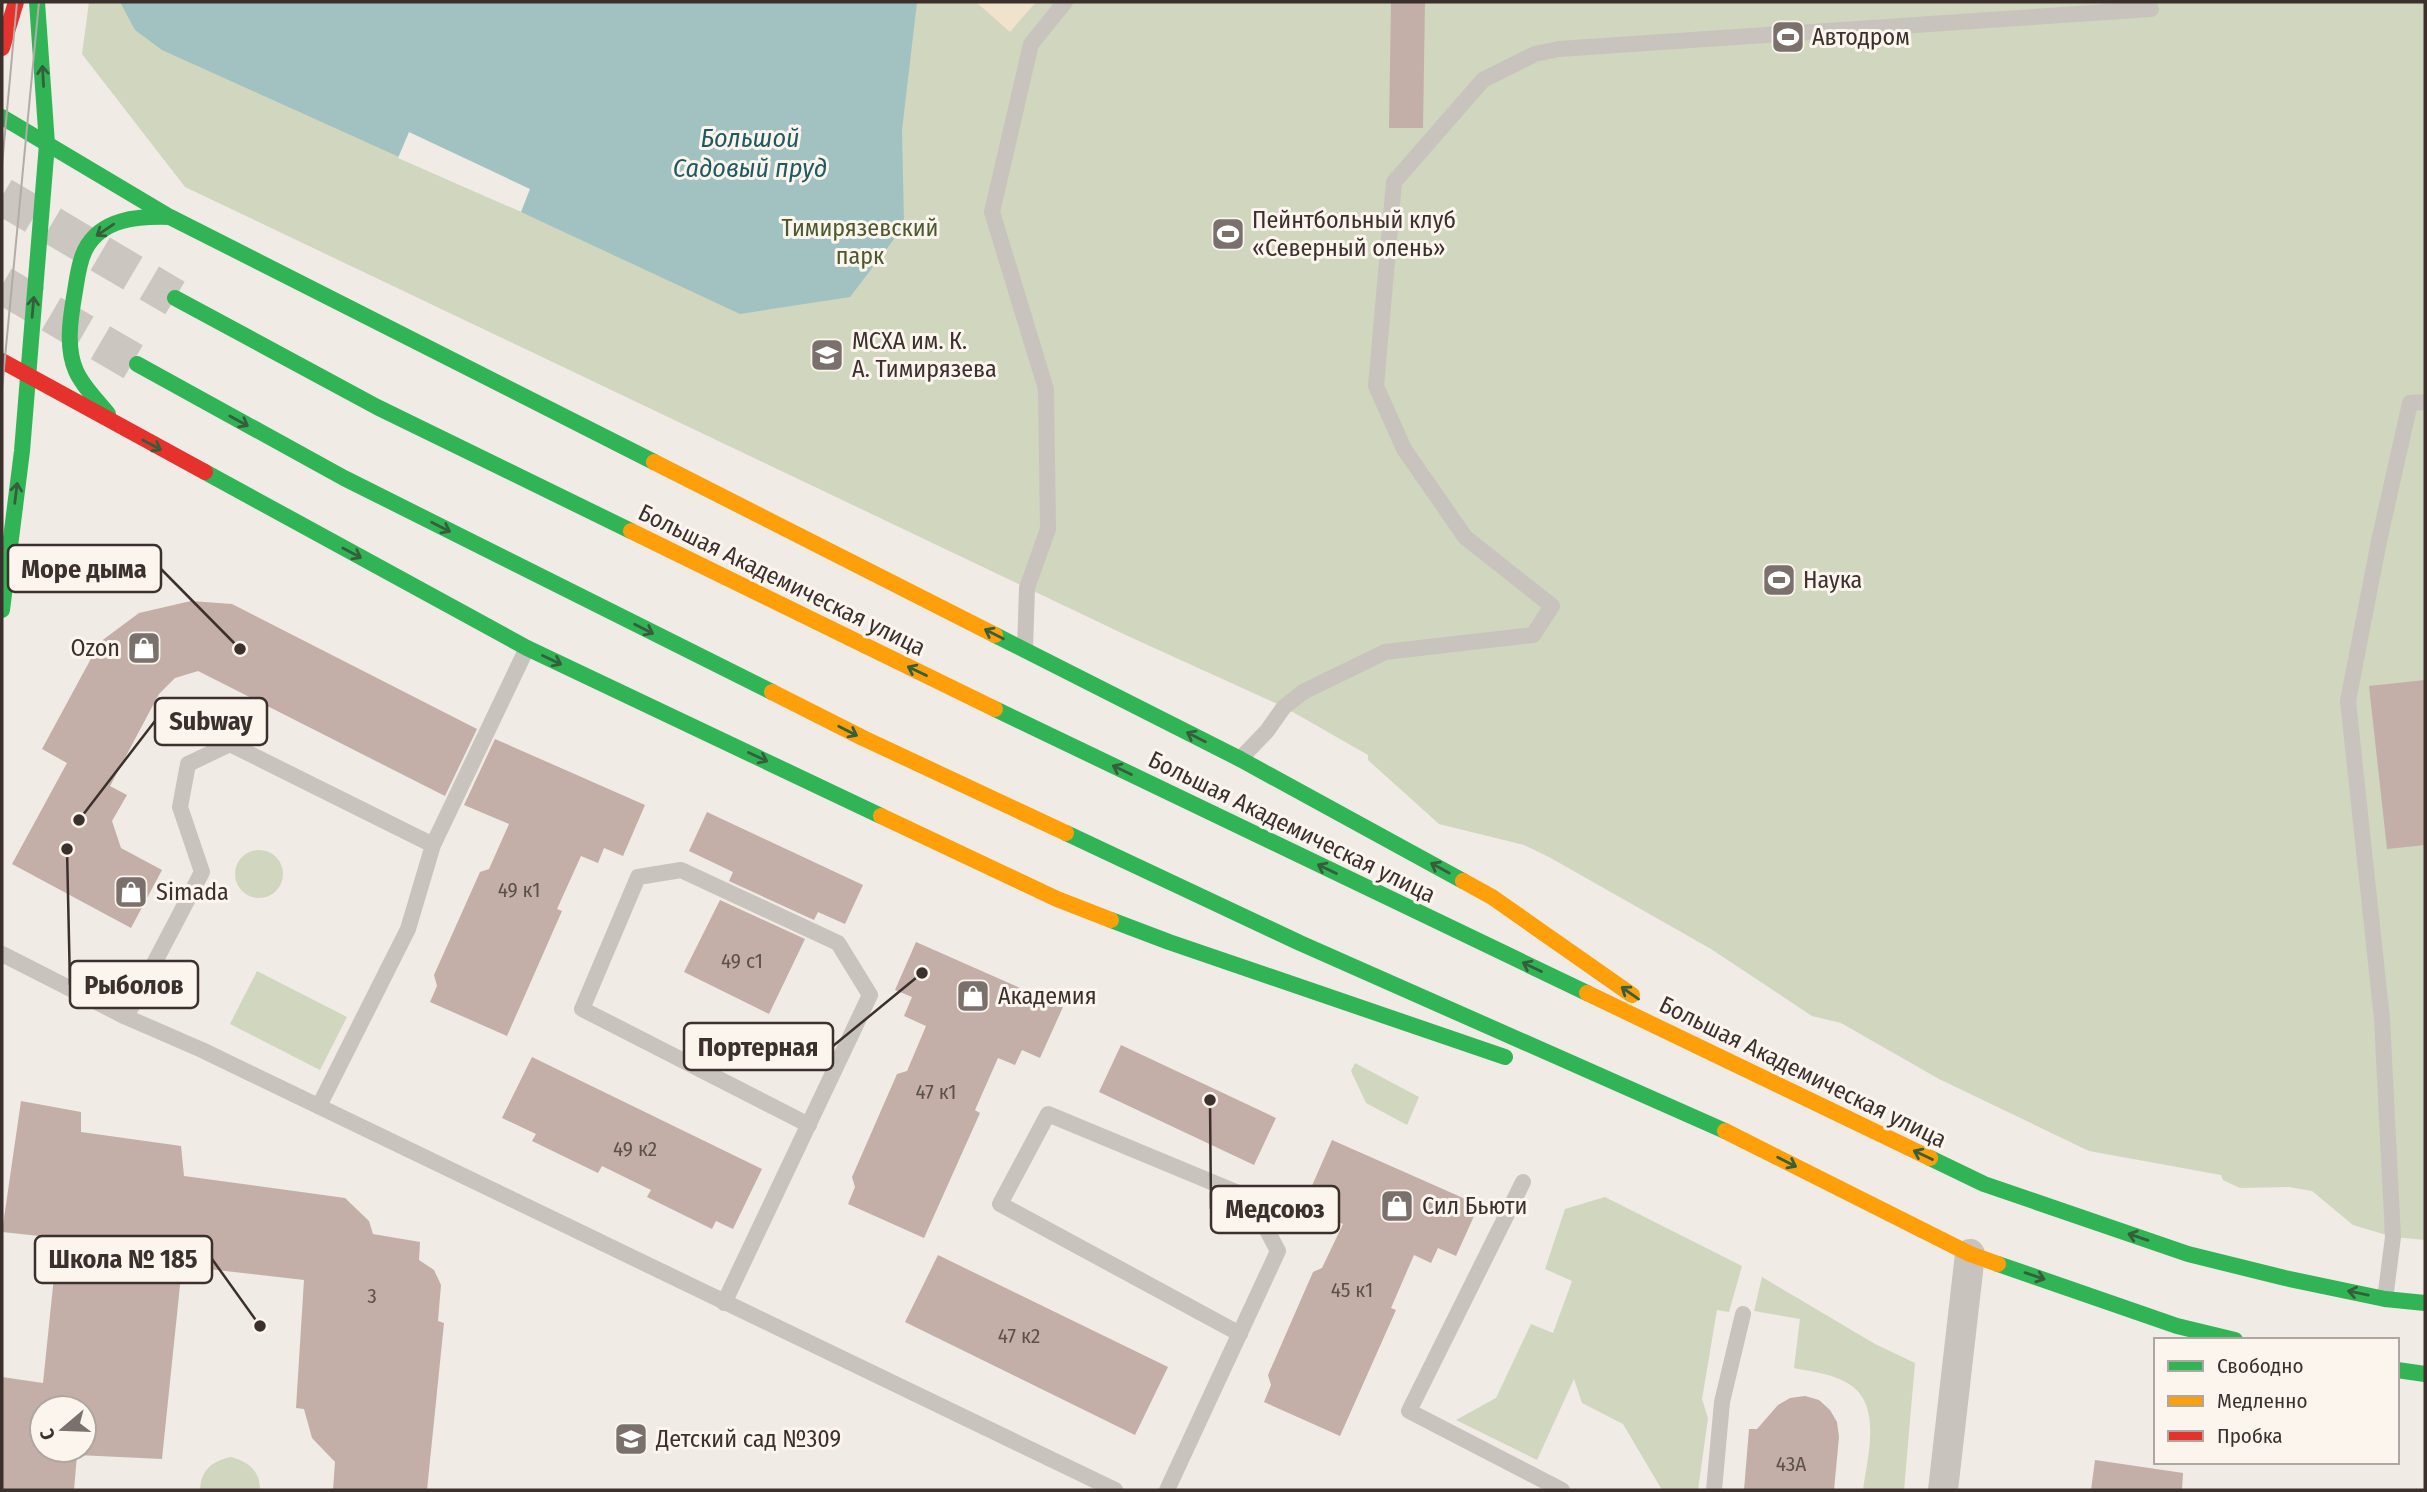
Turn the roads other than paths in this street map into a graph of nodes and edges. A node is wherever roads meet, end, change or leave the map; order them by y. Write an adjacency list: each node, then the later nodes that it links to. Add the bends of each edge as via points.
1 (16, 2): 5 (main road)
2 (37, 2): 7 (main road, one-way to 2)
3 (1065, 2): 17 (lane, via 1031,44 992,212 1046,389 1048,529 1027,588)
4 (2151, 9): 18 (lane, via 1559,49 1535,54 1483,80 1394,182 1376,386 1404,449 1465,537 1552,606 1533,635 1385,652 1303,692 1284,707)
5 (2, 48)
6 (2, 117): 7 (main road)
7 (47, 144): 8 (main road); 12 (main road, one-way to 7)
8 (170, 217): 14 (main road, one-way to 14, via 131,217 114,224 86,247 79,268 69,320 75,368); 17 (main road, one-way to 8)
9 (175, 298): 23 (main road, Большая Академическая улица, one-way to 9, via 390,413)
10 (2, 361): 12 (main road)
11 (137, 364): 27 (main road, one-way to 27, via 344,478 863,738 1300,943)
12 (28, 376): 14 (main road); 15 (main road, one-way to 12)
13 (2425, 402): 30 (lane, via 2410,403 2348,701 2382,1019 2393,1237)
14 (120, 428): 16 (main road, one-way to 16)
15 (2, 610)
16 (527, 648): 19 (lane); 22 (main road, one-way to 22, via 1057,898 1169,942)
17 (1025, 649): 18 (main road, one-way to 17)
18 (1240, 760): 23 (main road, one-way to 18, via 1492,897)
19 (433, 845): 21 (lane, via 230,744 187,764 180,807 202,872); 25 (lane, via 408,929)
20 (2, 954): 21 (lane)
21 (126, 1017): 25 (lane)
22 (1516, 1061)
23 (1726, 1061): 30 (main road, Большая Академическая улица, one-way to 23, via 2188,1254 1984,1184)
24 (1556, 1074): 27 (main road)
25 (319, 1107): 31 (lane)
26 (809, 1125): 26 (lane, via 870,995 838,943 681,870 638,877 582,1009); 31 (lane)
27 (1726, 1131): 29 (main road, one-way to 29)
28 (1523, 1182): 40 (lane, via 1409,1411)
29 (1970, 1254): 35 (main road, one-way to 35, via 2177,1326); 42 (street)
30 (2385, 1299): 32 (main road, Большая Академическая улица)
31 (724, 1303): 38 (lane)
32 (2425, 1303)
33 (1743, 1314): 41 (lane, via 1722,1402)
34 (1240, 1334): 34 (lane, via 1278,1251 1250,1198 1048,1114 1000,1204); 39 (lane)
35 (2227, 1338)
36 (2399, 1370): 37 (main road)
37 (2425, 1374)
38 (1115, 1490)
39 (1167, 1490)
40 (1562, 1490)
41 (1714, 1490)
42 (1943, 1490)

